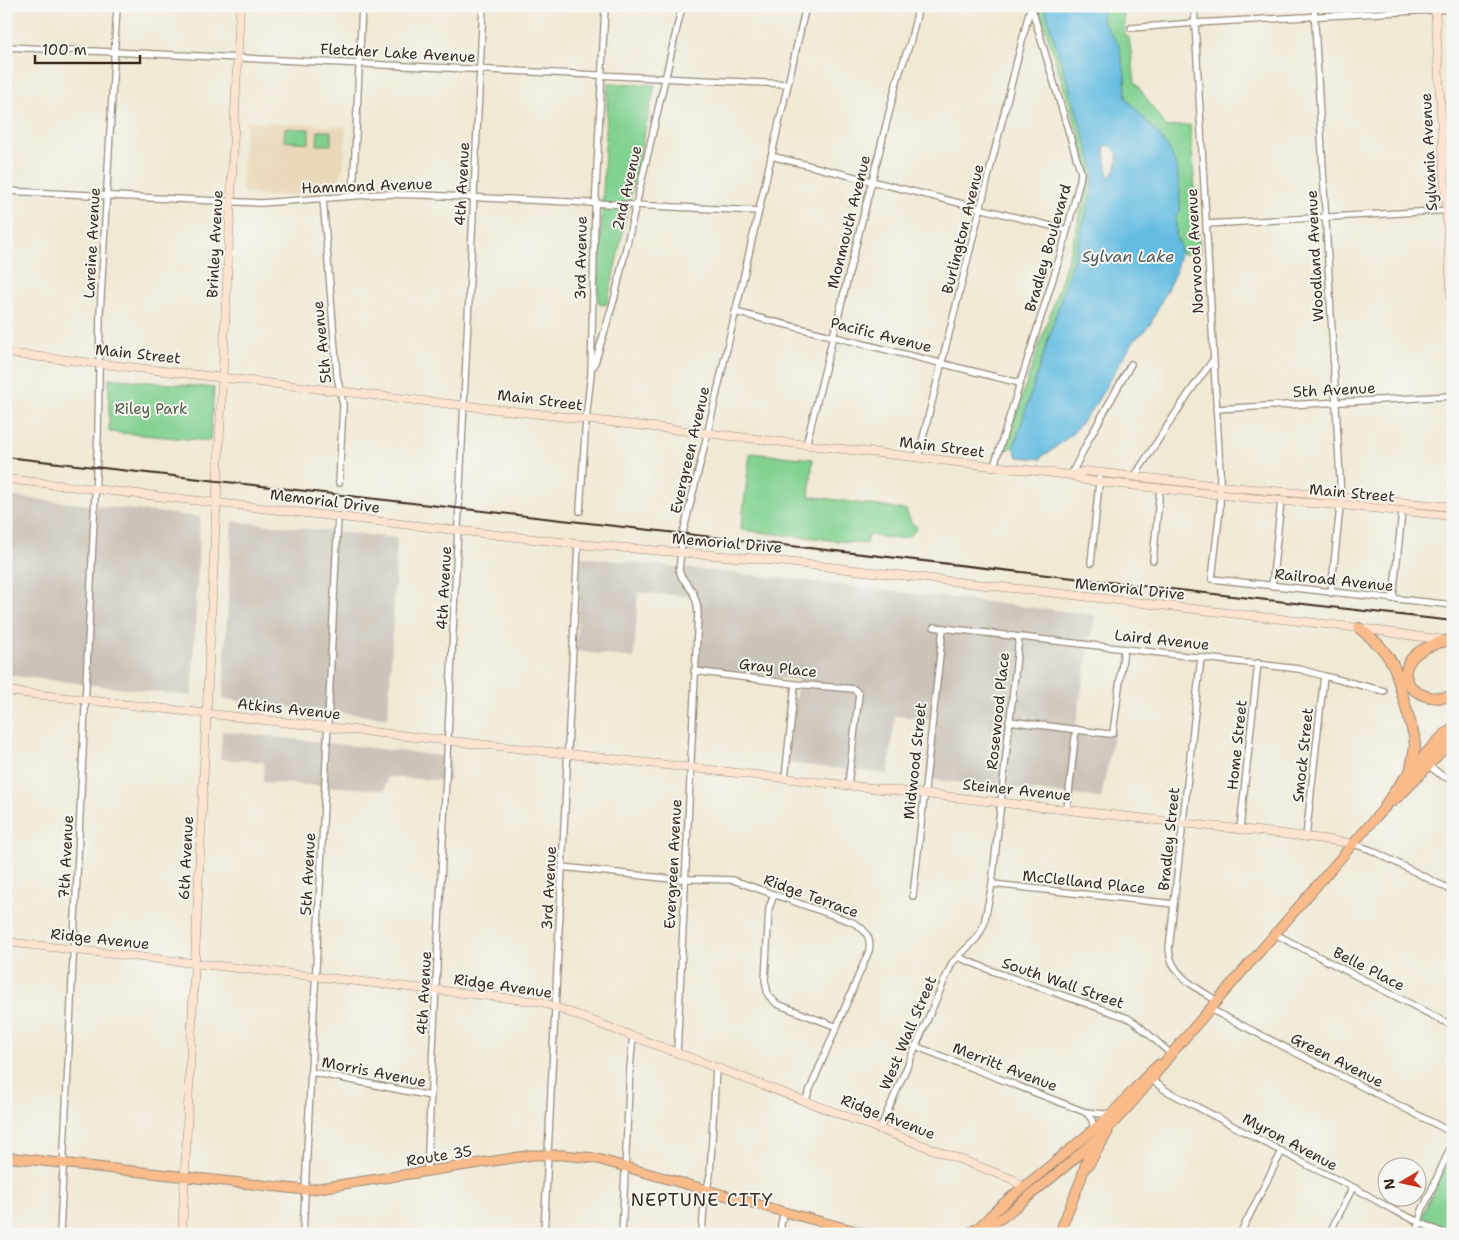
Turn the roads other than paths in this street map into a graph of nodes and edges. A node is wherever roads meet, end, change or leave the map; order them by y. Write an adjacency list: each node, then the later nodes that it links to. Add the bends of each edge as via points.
1 (117, 6): 18 (street, Lareine Avenue)
2 (240, 6): 19 (street, Brinley Avenue)
3 (362, 6): 20 (street)
4 (484, 6): 21 (street, 4th Avenue)
5 (605, 6): 22 (street, 3rd Avenue)
6 (682, 6): 23 (street, 2nd Avenue)
7 (806, 6): 24 (street, Evergreen Avenue)
8 (919, 6): 26 (street, Monmouth Avenue)
9 (1194, 6): 15 (street, Norwood Avenue)
10 (1314, 6): 14 (street, Woodland Avenue)
11 (1031, 7): 35 (street, Burlington Avenue); 40 (street, Bradley Boulevard, via 1081,173)
12 (1435, 8): 13 (street); 14 (street); 37 (street, Sylvania Avenue)
13 (1453, 9)
14 (1315, 17): 15 (street); 38 (street, Woodland Avenue)
15 (1195, 23): 16 (street); 39 (street, Norwood Avenue)
16 (1131, 28)
17 (6, 47): 18 (street, Fletcher Lake Avenue)
18 (114, 52): 19 (street, Fletcher Lake Avenue); 28 (street, Lareine Avenue)
19 (238, 57): 20 (street, Fletcher Lake Avenue); 32 (street, Brinley Avenue)
20 (359, 64): 21 (street, Fletcher Lake Avenue); 29 (street)
21 (480, 70): 22 (street, Fletcher Lake Avenue); 30 (street, 4th Avenue)
22 (601, 75): 23 (street, Fletcher Lake Avenue); 33 (street, 3rd Avenue)
23 (665, 78): 24 (street, Fletcher Lake Avenue); 34 (street, 2nd Avenue)
24 (788, 84): 25 (street, Evergreen Avenue)
25 (771, 156): 26 (street); 36 (street, Evergreen Avenue)
26 (872, 182): 35 (street); 43 (street, Monmouth Avenue)
27 (6, 191): 28 (street, Hammond Avenue)
28 (107, 195): 32 (street, Hammond Avenue); 47 (street, Lareine Avenue)
29 (353, 196): 30 (street, Hammond Avenue); 31 (street, Hammond Avenue)
30 (474, 197): 33 (street, Hammond Avenue); 55 (street, 4th Avenue)
31 (323, 198): 32 (street, Hammond Avenue); 52 (street, 5th Avenue)
32 (231, 201): 50 (street, Brinley Avenue)
33 (595, 203): 34 (street, Hammond Avenue); 49 (street, 3rd Avenue)
34 (636, 205): 36 (street, Hammond Avenue); 49 (street, 2nd Avenue, via 614,300)
35 (981, 209): 40 (street); 46 (street, Burlington Avenue)
36 (758, 210): 41 (street, Evergreen Avenue)
37 (1450, 210): 38 (street); 42 (street, Sylvania Avenue)
38 (1326, 217): 39 (street); 54 (street, Woodland Avenue)
39 (1206, 224): 45 (street, Norwood Avenue)
40 (1067, 230): 51 (street, Bradley Boulevard)
41 (735, 312): 43 (street, Pacific Avenue); 58 (street, Evergreen Avenue)
42 (1453, 326)
43 (834, 336): 46 (street, Pacific Avenue); 59 (street, Monmouth Avenue)
44 (6, 353): 47 (street, Main Street)
45 (1213, 360): 56 (street, Norwood Avenue); 64 (street)
46 (941, 363): 51 (street, Pacific Avenue); 60 (street, Burlington Avenue)
47 (99, 364): 50 (street, Main Street); 69 (street, Lareine Avenue)
48 (1131, 364): 63 (street)
49 (592, 374): 57 (street, 3rd Avenue)
50 (222, 378): 52 (street, Main Street); 67 (street, Brinley Avenue)
51 (1020, 383): 61 (street, Bradley Boulevard)
52 (340, 391): 55 (street, Main Street); 68 (street, 5th Avenue, via 343,405)
53 (1453, 396): 54 (street, 5th Avenue)
54 (1336, 402): 56 (street, 5th Avenue); 73 (street, Woodland Avenue)
55 (464, 405): 57 (street, Main Street); 80 (street, 4th Avenue)
56 (1216, 409): 71 (street, Norwood Avenue)
57 (586, 419): 58 (street, Main Street); 76 (street, 3rd Avenue)
58 (707, 434): 59 (street, Main Street); 82 (street, Evergreen Avenue)
59 (806, 445): 60 (street, Main Street)
60 (918, 458): 61 (street, Main Street)
61 (994, 466): 63 (street, Main Street)
62 (1100, 473): 63 (street, Main Street); 64 (street, Main Street); 66 (street)
63 (1071, 475): 66 (street, Main Street)
64 (1134, 477): 71 (street, Main Street)
65 (6, 479): 69 (street, Memorial Drive)
66 (1100, 482): 70 (street, Main Street); 84 (street)
67 (218, 483): 74 (street, 6th Avenue)
68 (339, 483)
69 (96, 485): 74 (street, Memorial Drive); 104 (street, 7th Avenue)
70 (1160, 488): 71 (street, Main Street); 83 (street)
71 (1220, 490): 72 (street, Main Street); 73 (street, Main Street); 85 (street, Norwood Avenue)
72 (1281, 501): 73 (street, Main Street); 86 (street)
73 (1341, 501): 75 (street, Main Street); 77 (street, Main Street); 87 (street, Woodland Avenue)
74 (216, 502): 78 (street, Memorial Drive); 105 (street, 6th Avenue)
75 (1453, 507)
76 (580, 511)
77 (1402, 512): 79 (street, Main Street); 88 (street)
78 (338, 516): 80 (street, Memorial Drive); 108 (street, 5th Avenue)
79 (1453, 516)
80 (459, 530): 81 (street, Memorial Drive); 111 (street, 4th Avenue)
81 (578, 544): 82 (street, Memorial Drive); 113 (street, 3rd Avenue)
82 (680, 553): 92 (street, Memorial Drive, via 769,560); 98 (street, Evergreen Avenue, via 679,570 697,604)
83 (1153, 560)
84 (1091, 563)
85 (1212, 579): 86 (street, Railroad Avenue)
86 (1272, 586): 87 (street, Railroad Avenue)
87 (1331, 593): 88 (street, Railroad Avenue)
88 (1394, 600): 89 (street, Railroad Avenue)
89 (1453, 605)
90 (934, 627): 91 (street, Laird Avenue)
91 (943, 628): 93 (street, Laird Avenue); 120 (street, Midwood Street)
92 (1359, 628): 94 (street, Memorial Drive); 116 (highway, via 1380,646 1395,669 1414,736)
93 (1019, 637): 95 (street, Laird Avenue); 107 (street, Rosewood Place)
94 (1449, 641): 103 (highway, via 1420,650 1408,663 1407,676 1410,686 1420,695 1435,698)
95 (1124, 649): 96 (street, Laird Avenue); 109 (street, via 1113,733)
96 (1201, 657): 97 (street, Laird Avenue); 124 (street, Bradley Street)
97 (1258, 663): 99 (street, Laird Avenue); 125 (street, Home Street)
98 (694, 671): 100 (street, Gray Place); 115 (street, Evergreen Avenue)
99 (1324, 676): 102 (street, Laird Avenue); 126 (street, Smock Street)
100 (795, 684): 117 (street); 119 (street, Gray Place, via 858,692)
101 (6, 691): 104 (street, Atkins Avenue)
102 (1384, 691)
103 (1453, 696)
104 (86, 700): 105 (street, Atkins Avenue); 137 (street, 7th Avenue)
105 (207, 713): 108 (street, Atkins Avenue); 139 (street, 6th Avenue)
106 (1453, 719): 110 (highway)
107 (1009, 721): 109 (street); 121 (street, Rosewood Place)
108 (328, 727): 111 (street, Atkins Avenue); 140 (street, 5th Avenue)
109 (1076, 729): 123 (street)
110 (1448, 731): 116 (highway)
111 (448, 740): 113 (street, Atkins Avenue); 141 (street, 4th Avenue)
112 (1453, 741): 114 (highway)
113 (568, 754): 115 (street, Steiner Avenue); 128 (street, 3rd Avenue)
114 (1428, 765): 118 (street); 122 (highway)
115 (690, 768): 117 (street, Steiner Avenue); 129 (street, Evergreen Avenue)
116 (1410, 772): 122 (highway)
117 (785, 778): 119 (street, Steiner Avenue)
118 (1453, 781)
119 (848, 785): 120 (street, Steiner Avenue)
120 (924, 794): 121 (street, Steiner Avenue); 133 (street, Midwood Street)
121 (1001, 803): 123 (street, Steiner Avenue); 130 (street, Rosewood Place)
122 (1384, 808): 127 (main road)
123 (1068, 810): 124 (street, Steiner Avenue)
124 (1183, 823): 125 (street, Steiner Avenue); 134 (street, Bradley Street)
125 (1240, 829): 126 (street, Steiner Avenue)
126 (1306, 837): 127 (street, Steiner Avenue)
127 (1354, 844): 131 (street, Steiner Avenue); 135 (main road)
128 (562, 867): 129 (street, Ridge Terrace); 143 (street, 3rd Avenue)
129 (685, 879): 132 (street, Ridge Terrace, via 732,880); 149 (street, Evergreen Avenue)
130 (992, 884): 134 (street, McClelland Place); 138 (street, Rosewood Place, via 981,932)
131 (1453, 891)
132 (774, 895): 146 (street, via 769,908 765,980 768,995 777,1004); 146 (street, Ridge Terrace, via 852,922 867,935 869,952)
133 (913, 896)
134 (1174, 904): 142 (street, Bradley Street, via 1169,949 1172,964 1177,972)
135 (1275, 934): 142 (main road); 145 (street, Belle Place)
136 (6, 942): 137 (street, Ridge Avenue)
137 (74, 950): 139 (street, Ridge Avenue); 167 (street, 7th Avenue)
138 (958, 957): 148 (street, West Wall Street); 150 (street, South Wall Street, via 1128,1018)
139 (195, 963): 140 (street, Ridge Avenue); 170 (street, 6th Avenue)
140 (316, 977): 141 (street, Ridge Avenue); 152 (street, 5th Avenue)
141 (437, 990): 143 (street, Ridge Avenue, via 542,1002); 154 (street, 4th Avenue)
142 (1217, 1001): 144 (main road)
143 (556, 1007): 147 (street, Ridge Avenue); 165 (street, 3rd Avenue)
144 (1210, 1009): 150 (main road); 161 (street, Green Avenue)
145 (1453, 1026)
146 (837, 1027): 155 (street, Ridge Terrace)
147 (633, 1036): 149 (street, Ridge Avenue); 168 (street)
148 (915, 1046): 156 (street, Merritt Avenue); 159 (street, West Wall Street)
149 (677, 1053): 151 (street, Ridge Avenue)
150 (1171, 1054): 153 (main road); 157 (main road, via 1146,1075)
151 (716, 1068): 155 (street, Ridge Avenue); 175 (street, via 710,1175)
152 (312, 1072): 154 (street, Morris Avenue); 174 (street, 5th Avenue)
153 (1152, 1080): 158 (main road); 164 (street, Myron Avenue, via 1165,1090)
154 (431, 1096): 169 (street, 4th Avenue)
155 (805, 1101): 159 (street, Ridge Avenue)
156 (1085, 1112): 157 (street, Merritt Avenue); 160 (street, via 1093,1121)
157 (1113, 1112): 160 (main road); 163 (main road)
158 (1114, 1123): 163 (main road); 171 (main road)
159 (880, 1129): 173 (street, Ridge Avenue, via 1012,1180)
160 (1092, 1130): 173 (main road)
161 (1453, 1133)
162 (1453, 1142): 177 (street)
163 (1092, 1143): 171 (main road); 178 (main road, via 1002,1218)
164 (1282, 1151): 172 (street, Myron Avenue); 190 (street)
165 (548, 1155): 168 (main road, Route 35, via 594,1158); 169 (main road, Route 35); 183 (street, 3rd Avenue)
166 (6, 1157): 167 (main road, Route 35)
167 (64, 1164): 170 (main road, Route 35); 180 (street, 7th Avenue)
168 (625, 1166): 175 (main road, Route 35); 184 (street)
169 (428, 1172): 174 (main road, Route 35)
170 (185, 1177): 174 (main road, Route 35); 181 (street, 6th Avenue)
171 (1081, 1180): 189 (main road)
172 (1353, 1187): 177 (street, Myron Avenue); 191 (street)
173 (1024, 1188): 178 (main road)
174 (306, 1190): 182 (street, 5th Avenue)
175 (706, 1190): 176 (main road, Route 35); 185 (street)
176 (784, 1212): 186 (street); 187 (main road, Route 35)
177 (1419, 1222): 192 (street); 193 (street, Myron Avenue)
178 (984, 1223): 188 (main road)
179 (1453, 1232): 193 (street)
180 (60, 1234)
181 (182, 1234)
182 (304, 1234)
183 (544, 1234)
184 (622, 1234)
185 (702, 1234)
186 (781, 1234)
187 (868, 1234)
188 (967, 1234)
189 (1060, 1234)
190 (1240, 1234)
191 (1329, 1234)
192 (1416, 1234)
193 (1446, 1234)

